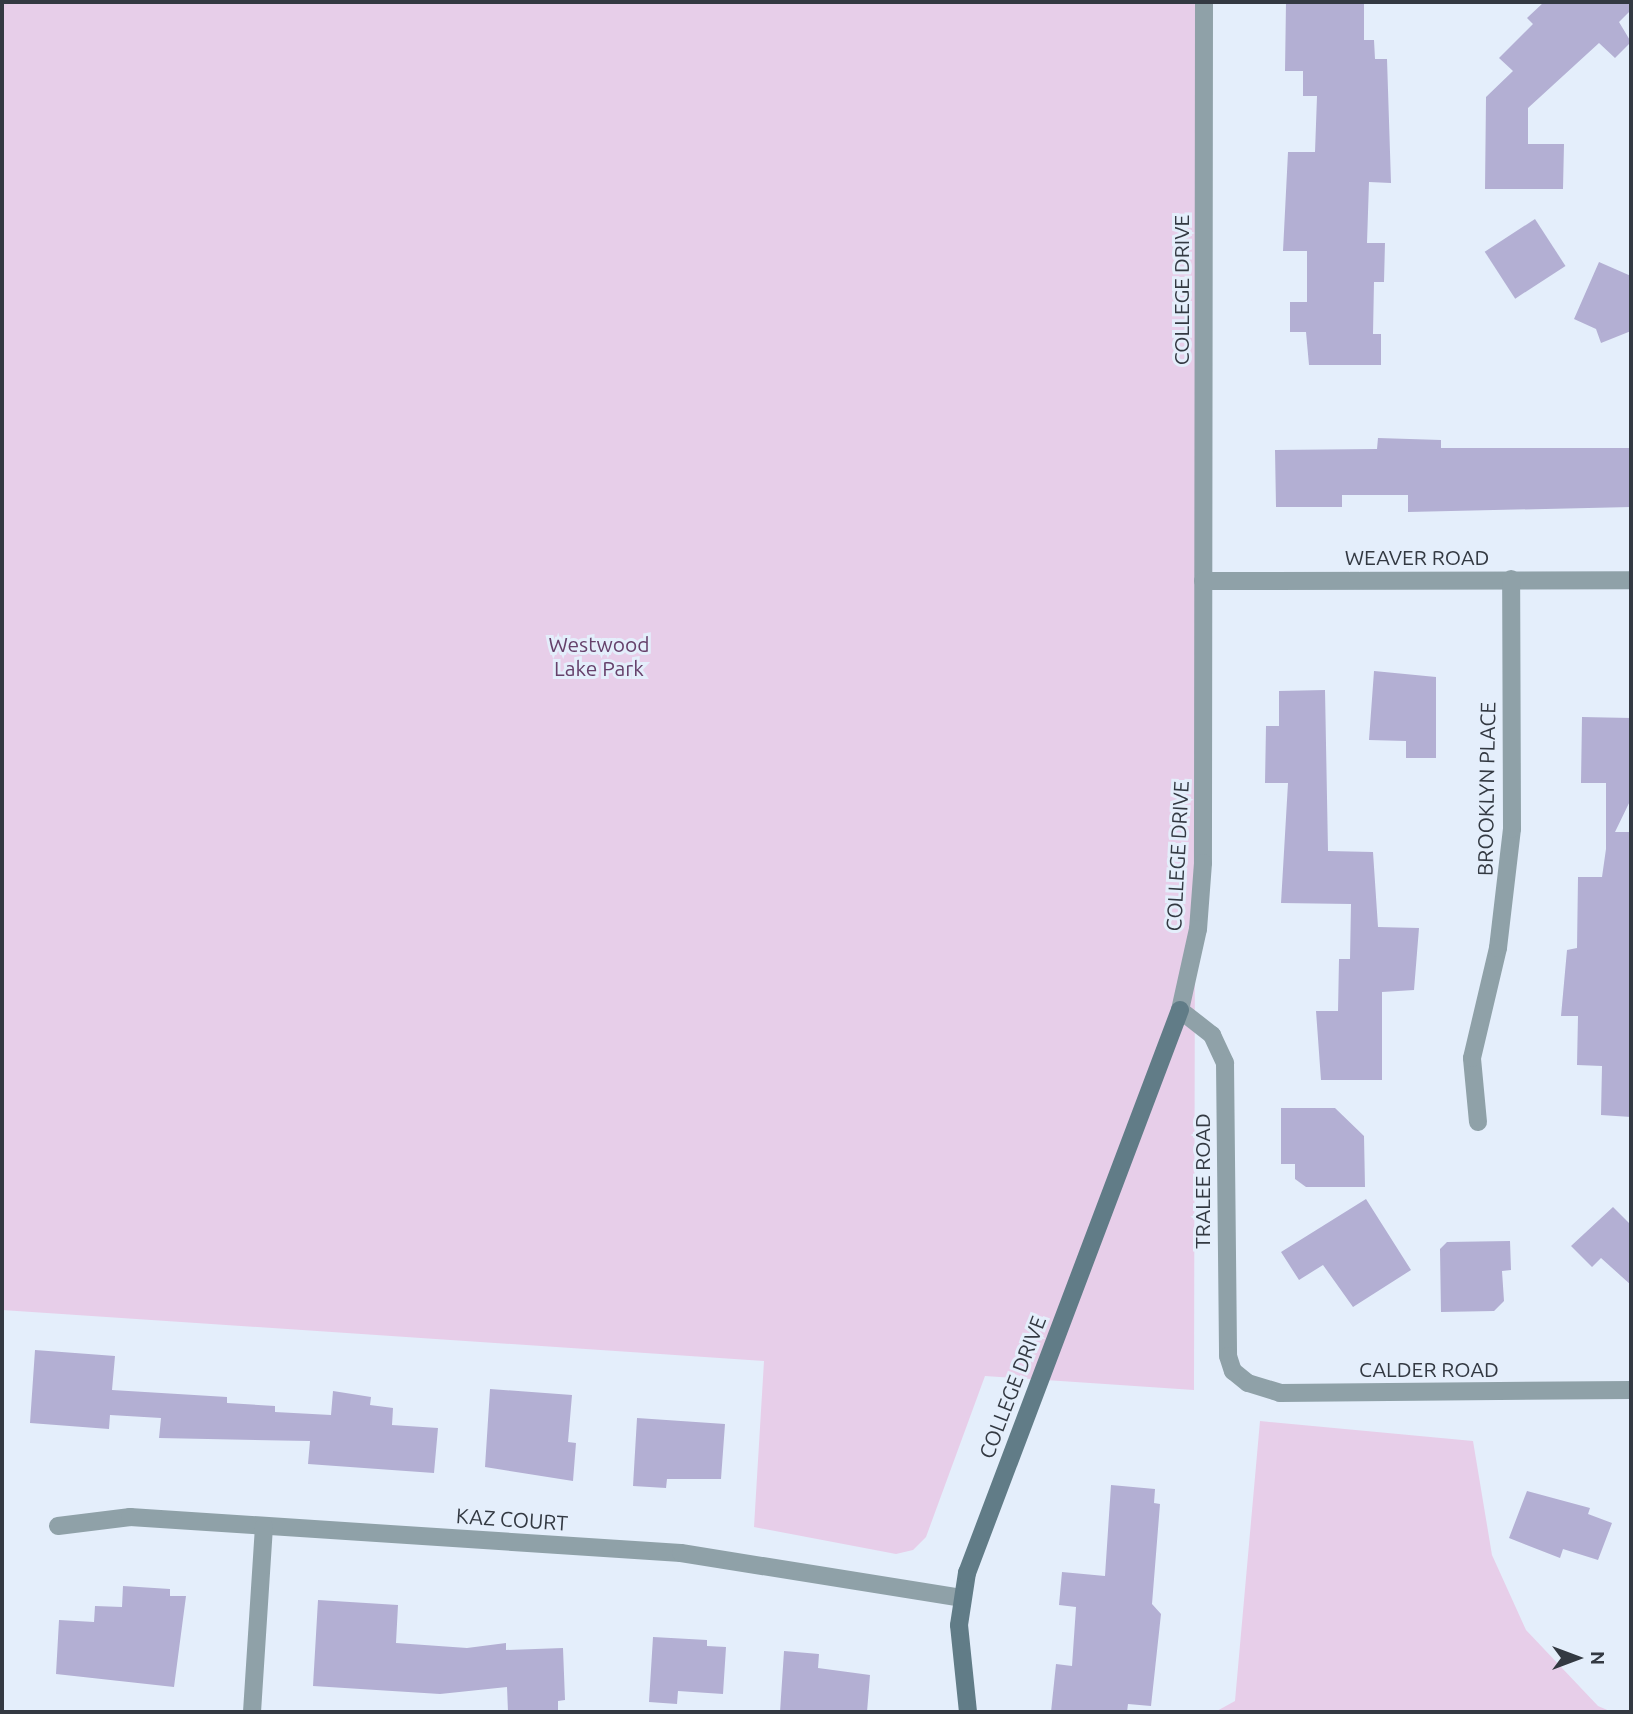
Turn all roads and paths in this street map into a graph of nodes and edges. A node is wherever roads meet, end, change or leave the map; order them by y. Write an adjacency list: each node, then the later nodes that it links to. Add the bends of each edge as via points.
1 (1204, 2): 4 (street, COLLEGE DRIVE)
2 (1511, 579): 3 (street, WEAVER ROAD); 4 (street, WEAVER ROAD); 6 (street, BROOKLYN PLACE, via 1512,829 1498,948 1472,1058)
3 (1631, 580)
4 (1203, 581): 5 (street, COLLEGE DRIVE, via 1202,887)
5 (1180, 1010): 7 (street, TRALEE ROAD, via 1212,1035 1225,1063 1224,1327); 11 (street, COLLEGE DRIVE)
6 (1478, 1122)
7 (1233, 1371): 8 (street, CALDER ROAD, via 1259,1389 1280,1393)
8 (1631, 1390)
9 (58, 1526): 10 (street, KAZ COURT, via 130,1517)
10 (264, 1526): 11 (street, KAZ COURT, via 681,1553); 12 (street)
11 (961, 1598): 13 (street, COLLEGE DRIVE)
12 (252, 1712)
13 (968, 1712)

